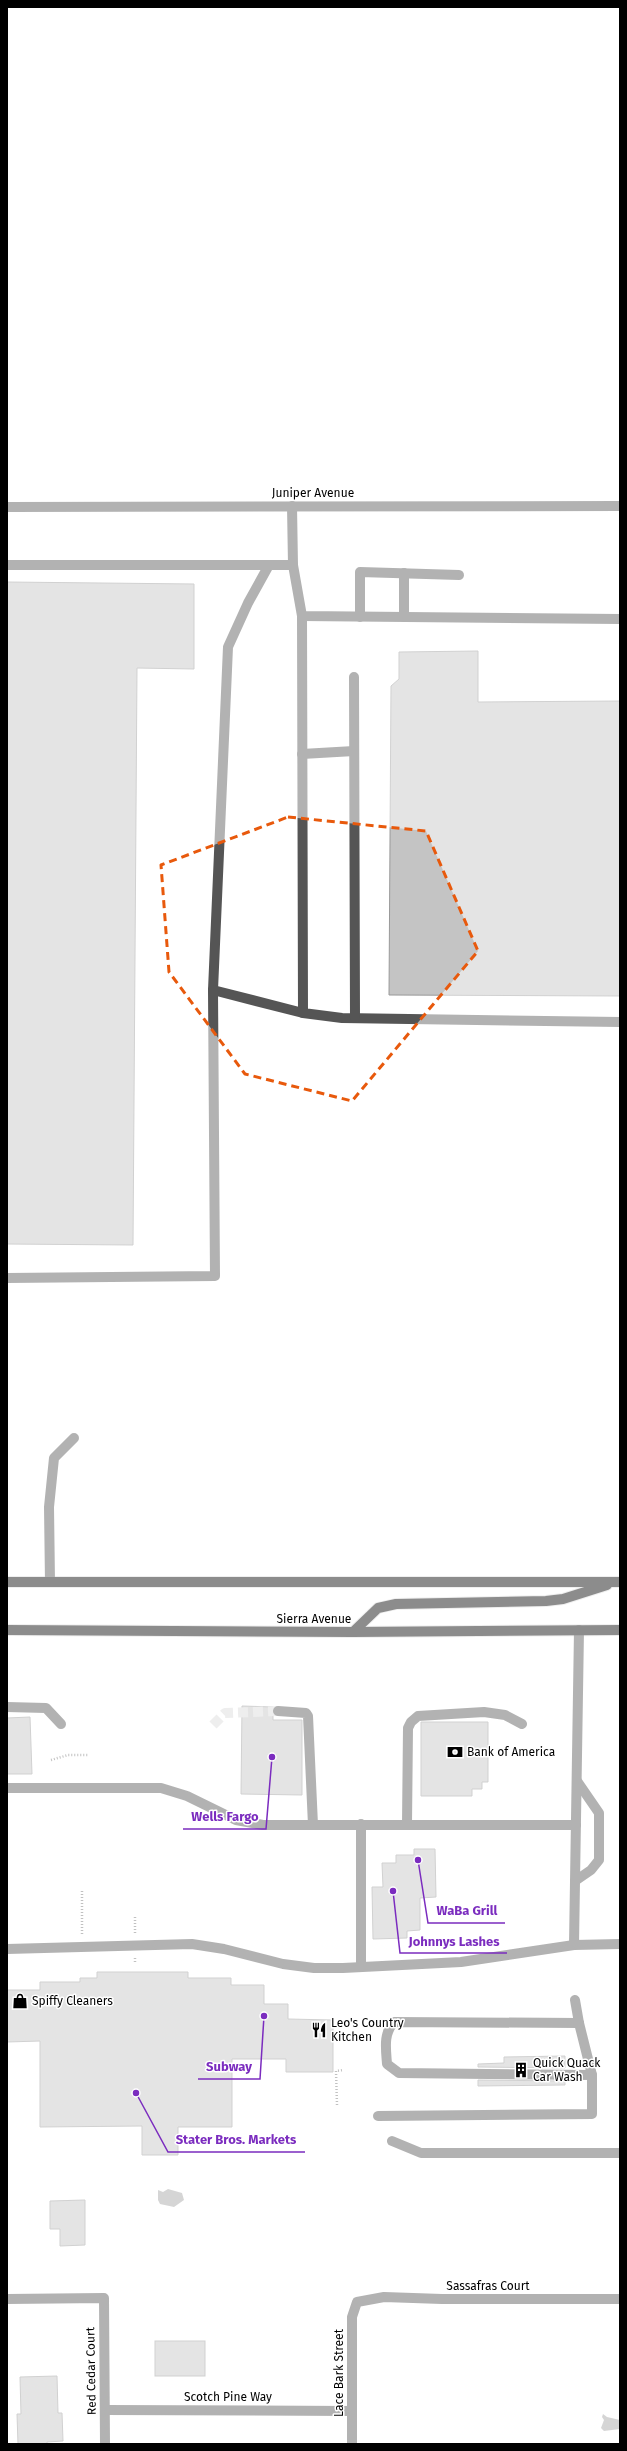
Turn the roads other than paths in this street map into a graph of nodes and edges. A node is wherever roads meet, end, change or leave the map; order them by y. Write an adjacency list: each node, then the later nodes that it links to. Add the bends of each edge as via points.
1 (292, 506): 2 (street, Juniper Avenue); 3 (street, Juniper Avenue); 6 (street)
2 (620, 506)
3 (7, 507)
4 (7, 565): 5 (street)
5 (269, 565): 6 (street); 16 (street, via 228,647)
6 (293, 565): 9 (street)
7 (404, 573): 8 (street); 10 (street, via 360,572); 11 (street)
8 (459, 575)
9 (302, 616): 10 (street); 15 (street)
10 (360, 617): 11 (street)
11 (404, 617): 12 (street)
12 (620, 619)
13 (354, 677): 14 (street)
14 (354, 751): 15 (street); 18 (street)
15 (302, 754): 17 (street)
16 (213, 990): 17 (street); 20 (street, via 215,1276)
17 (303, 1013): 18 (street)
18 (355, 1018): 19 (street)
19 (620, 1022)
20 (7, 1278)
21 (74, 1438): 23 (street, via 54,1458 49,1507)
22 (7, 1582): 23 (main road)
23 (50, 1582): 24 (main road)
24 (618, 1582): 28 (main road, via 563,1599 546,1601 396,1604 378,1608)
25 (7, 1630): 28 (main road, Sierra Avenue)
26 (579, 1630): 27 (main road, Sierra Avenue); 28 (main road, Sierra Avenue); 33 (street)
27 (620, 1630)
28 (353, 1632)
29 (7, 1707): 31 (street, via 46,1708)
30 (278, 1711): 37 (street, via 306,1713 308,1716)
31 (61, 1724)
32 (522, 1724): 36 (street, via 505,1715 484,1712 418,1716 408,1728)
33 (577, 1781): 38 (street); 39 (street, via 598,1812 599,1860)
34 (7, 1788): 37 (street, via 161,1788 187,1796 248,1824)
35 (361, 1824): 36 (street); 37 (street); 43 (street)
36 (407, 1824): 38 (street)
37 (313, 1825)
38 (576, 1825): 39 (street)
39 (575, 1881): 41 (street)
40 (620, 1944): 41 (street)
41 (574, 1945): 43 (street, via 461,1962)
42 (7, 1949): 43 (street, via 192,1944 283,1964 314,1968)
43 (361, 1966)
44 (576, 2000): 45 (street)
45 (579, 2023): 46 (street); 46 (street, via 394,2022 388,2028 386,2036 387,2064 399,2074)
46 (592, 2075): 47 (street, via 592,2114)
47 (378, 2116)
48 (392, 2141): 49 (street, via 421,2153)
49 (620, 2153)
50 (7, 2299): 53 (street, Red Cedar Court, via 104,2298)
51 (620, 2299): 52 (street, Sassafras Court, via 442,2300 384,2296)
52 (357, 2302): 54 (street, Lace Bark Street, via 352,2317)
53 (105, 2410): 54 (street, Scotch Pine Way); 55 (street, Red Cedar Court)
54 (352, 2410): 56 (street, Lace Bark Street)
55 (105, 2444)
56 (352, 2444)

